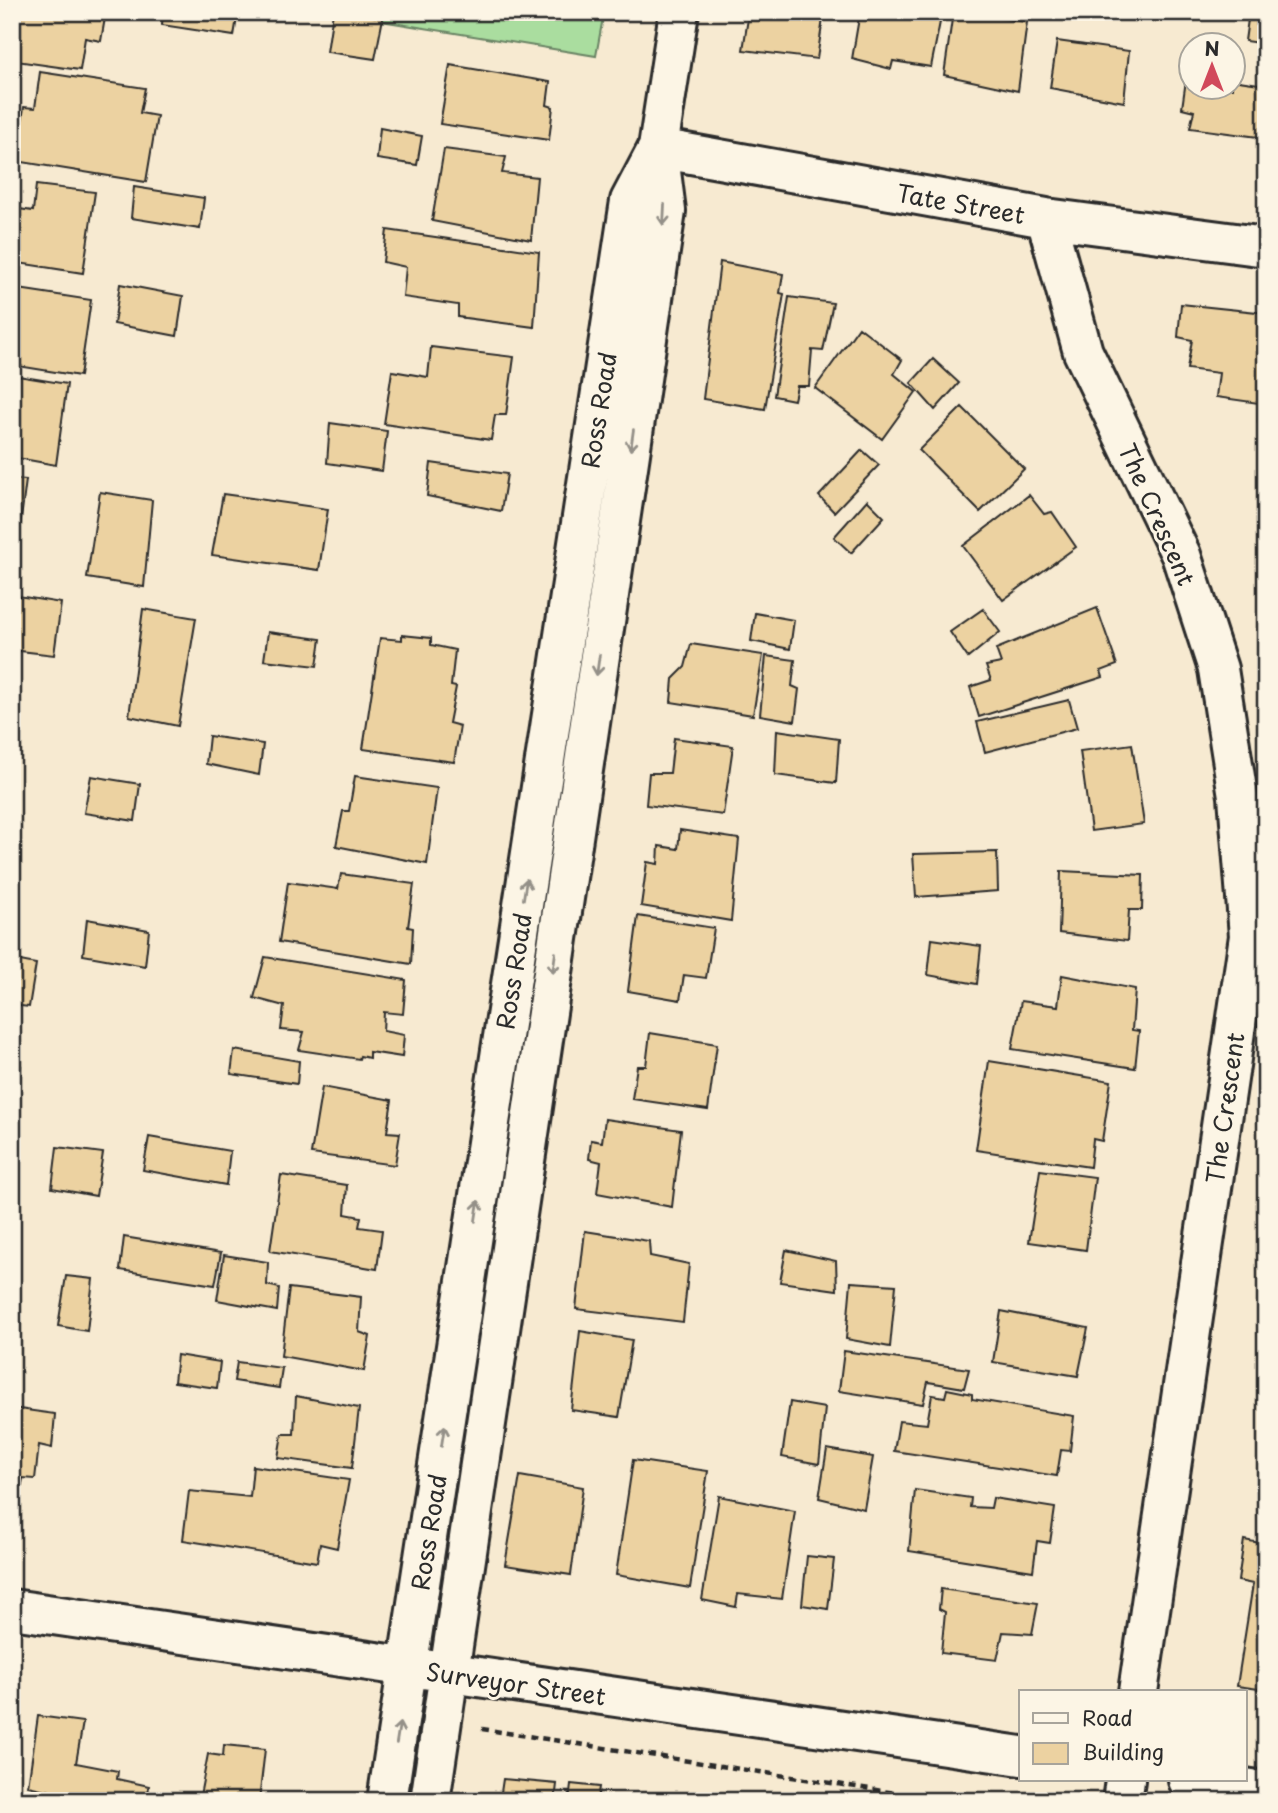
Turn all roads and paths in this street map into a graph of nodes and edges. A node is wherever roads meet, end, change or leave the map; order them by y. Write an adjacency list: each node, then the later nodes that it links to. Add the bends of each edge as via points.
1 (679, 12): 2 (street, Ross Road)
2 (658, 148): 3 (street, Tate Street); 6 (street, Ross Road, one-way to 2, via 630,201); 7 (street, Ross Road, one-way to 7, via 666,211)
3 (1046, 218): 4 (street, Tate Street); 8 (street, The Crescent, via 1083,352 1181,555 1217,669 1238,796 1249,936)
4 (1266, 247)
5 (12, 1609): 6 (street, Surveyor Street)
6 (407, 1668): 7 (street, Surveyor Street); 14 (street, Ross Road, one-way to 6)
7 (449, 1674): 10 (street, Surveyor Street); 15 (street, Ross Road)
8 (1138, 1690)
9 (477, 1728): 16 (path)
10 (1019, 1756)
11 (1125, 1782): 17 (street)
12 (1202, 1782): 13 (street)
13 (1266, 1791)
14 (387, 1801)
15 (430, 1801)
16 (947, 1801)
17 (1122, 1801)

